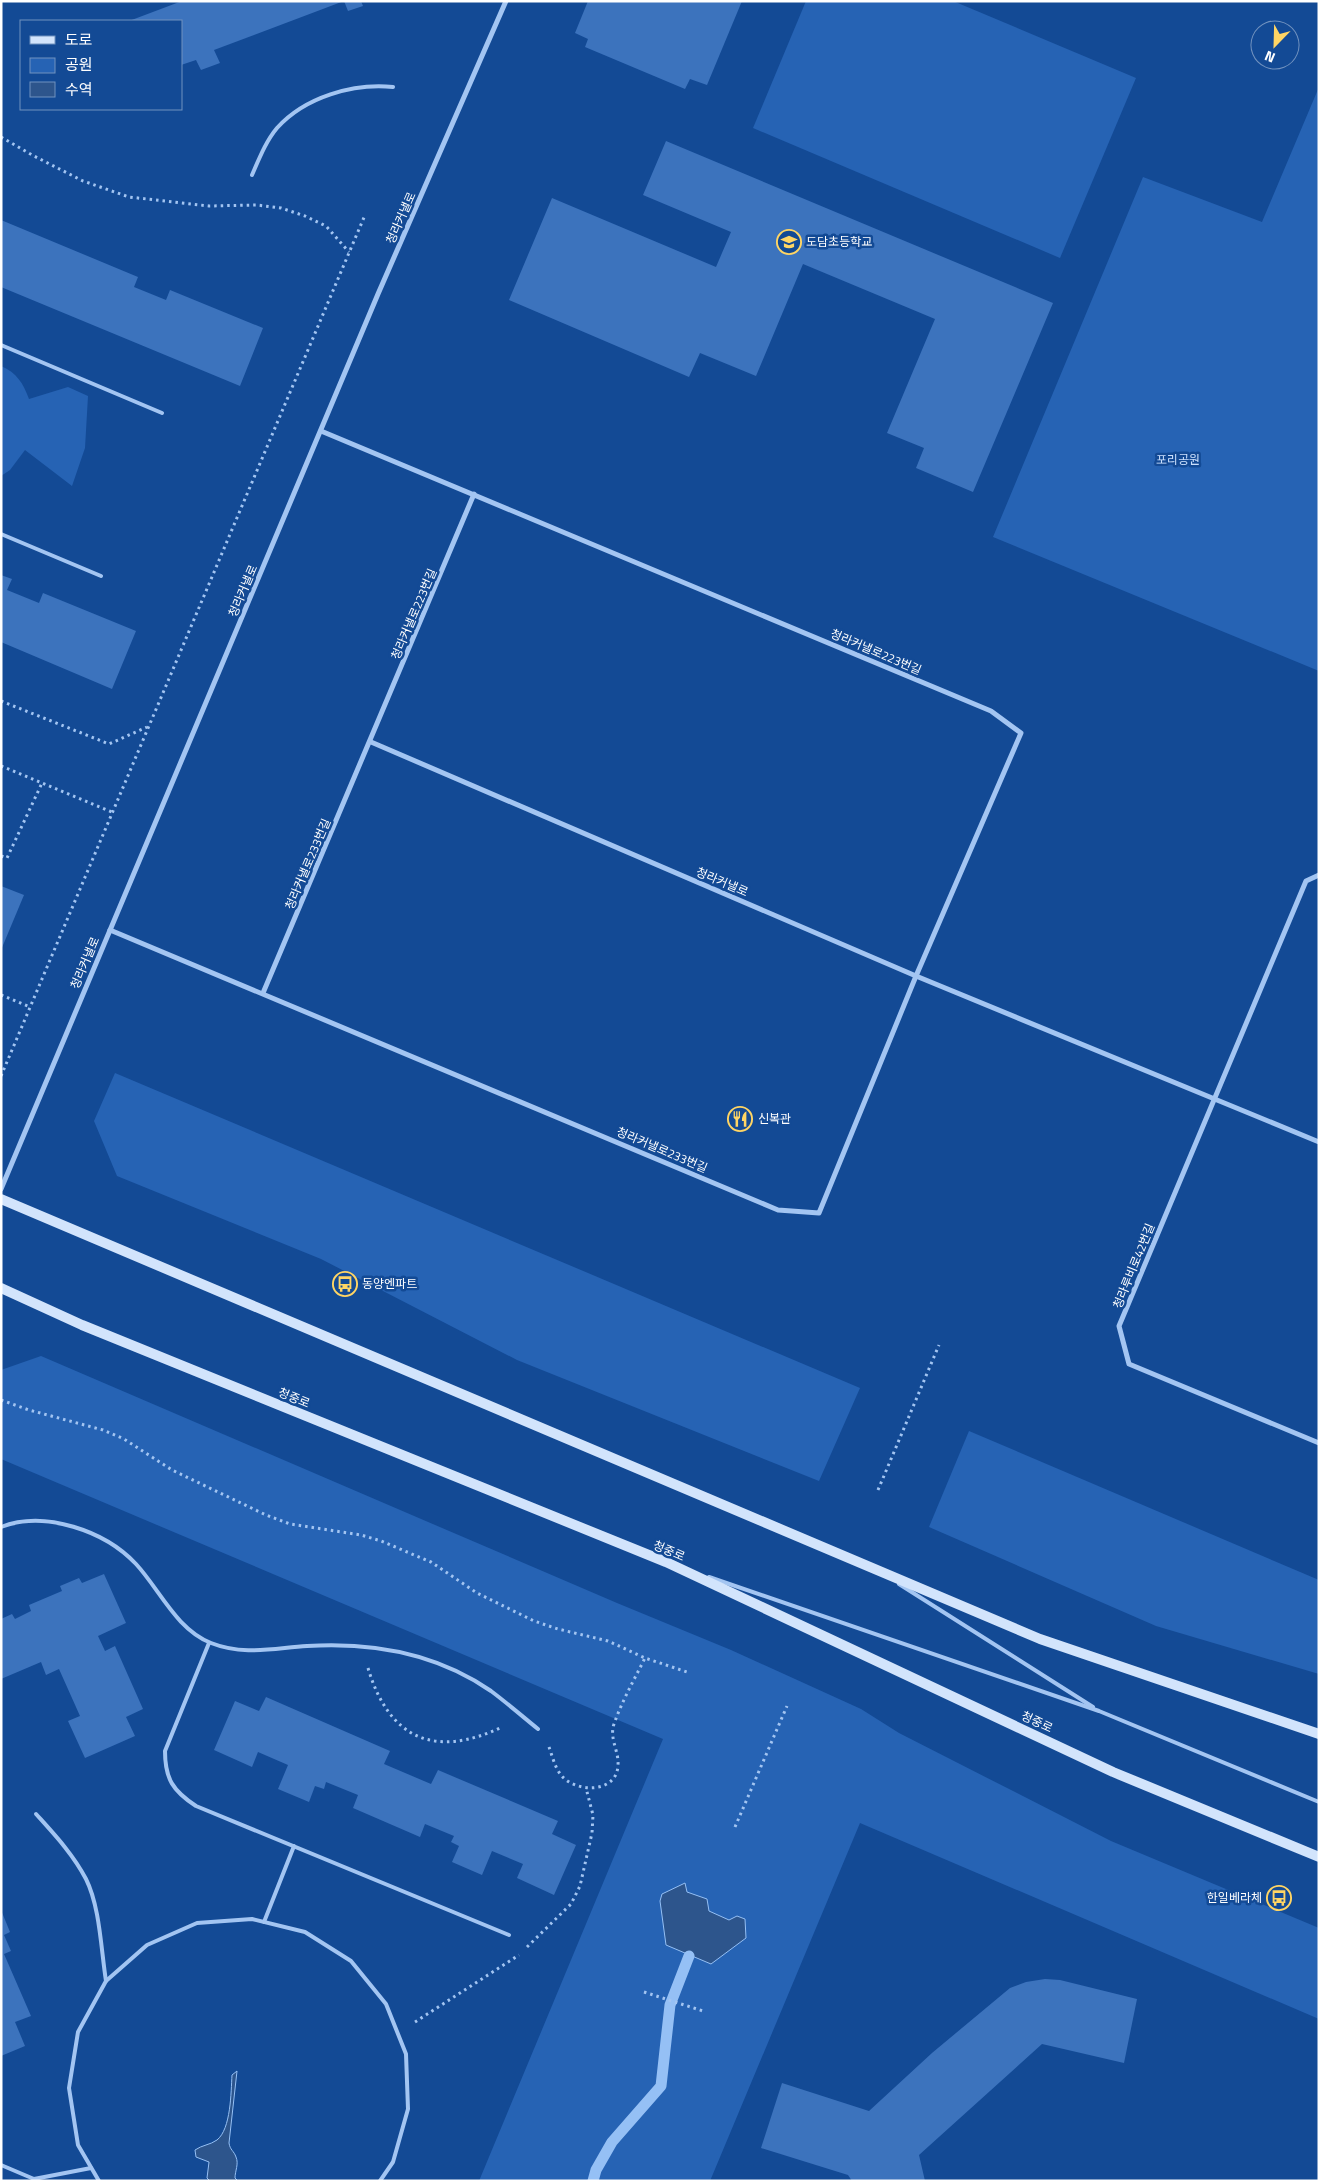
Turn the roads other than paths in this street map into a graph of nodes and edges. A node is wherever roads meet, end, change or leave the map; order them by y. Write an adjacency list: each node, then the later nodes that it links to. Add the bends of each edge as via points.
1 (506, 1): 6 (street, 청라커낼로)
2 (393, 86): 3 (lane, via 353,87 312,102 278,128)
3 (252, 175)
4 (1, 344): 5 (lane)
5 (162, 413)
6 (321, 431): 7 (street, 청라커낼로223번길); 12 (street, 청라커낼로)
7 (474, 494): 10 (street, 청라커낼로223번길); 13 (street, 청라커낼로223번길, via 991,711 1021,733)
8 (1, 534): 9 (lane)
9 (101, 576)
10 (371, 742): 13 (street, 청라커낼로); 14 (street, 청라커낼로233번길)
11 (1319, 875): 15 (street, 청라루비로42번길, via 1306,881)
12 (110, 930): 14 (street, 청라커낼로233번길); 17 (street, 청라커낼로)
13 (916, 976): 14 (street, 청라커낼로233번길, via 820,1213 778,1210); 15 (street, 청라커낼로)
14 (263, 994)
15 (1214, 1098): 16 (street); 20 (street, 청라루비로42번길, via 1120,1326 1129,1364)
16 (1319, 1142)
17 (1, 1188)
18 (1, 1199): 23 (street)
19 (1, 1288): 22 (street, 청중로, via 82,1325)
20 (1319, 1443)
21 (1, 1527): 24 (lane, via 38,1520 100,1537 136,1564 170,1609)
22 (666, 1562): 25 (lane); 31 (street, 청중로, via 1113,1772)
23 (880, 1572): 25 (lane); 27 (street, via 1040,1639)
24 (209, 1643): 26 (lane, via 250,1652 362,1645 412,1655 438,1663 490,1691); 30 (lane, via 165,1751 165,1767 179,1795 196,1806)
25 (1100, 1711): 28 (lane)
26 (538, 1729)
27 (1319, 1734)
28 (1319, 1802)
29 (36, 1814): 34 (lane, via 74,1858 86,1880 99,1930)
30 (294, 1846): 32 (lane); 33 (lane)
31 (1319, 1857)
32 (264, 1922): 34 (lane, via 252,1919 197,1923 147,1945); 38 (lane, via 305,1932 352,1961 386,2004 406,2054 408,2110 393,2162)
33 (509, 1935)
34 (106, 1981): 36 (lane, via 78,2032 68,2088 78,2145)
35 (1, 2165): 36 (lane, via 34,2179)
36 (91, 2168): 37 (lane)
37 (99, 2181)
38 (380, 2181)

